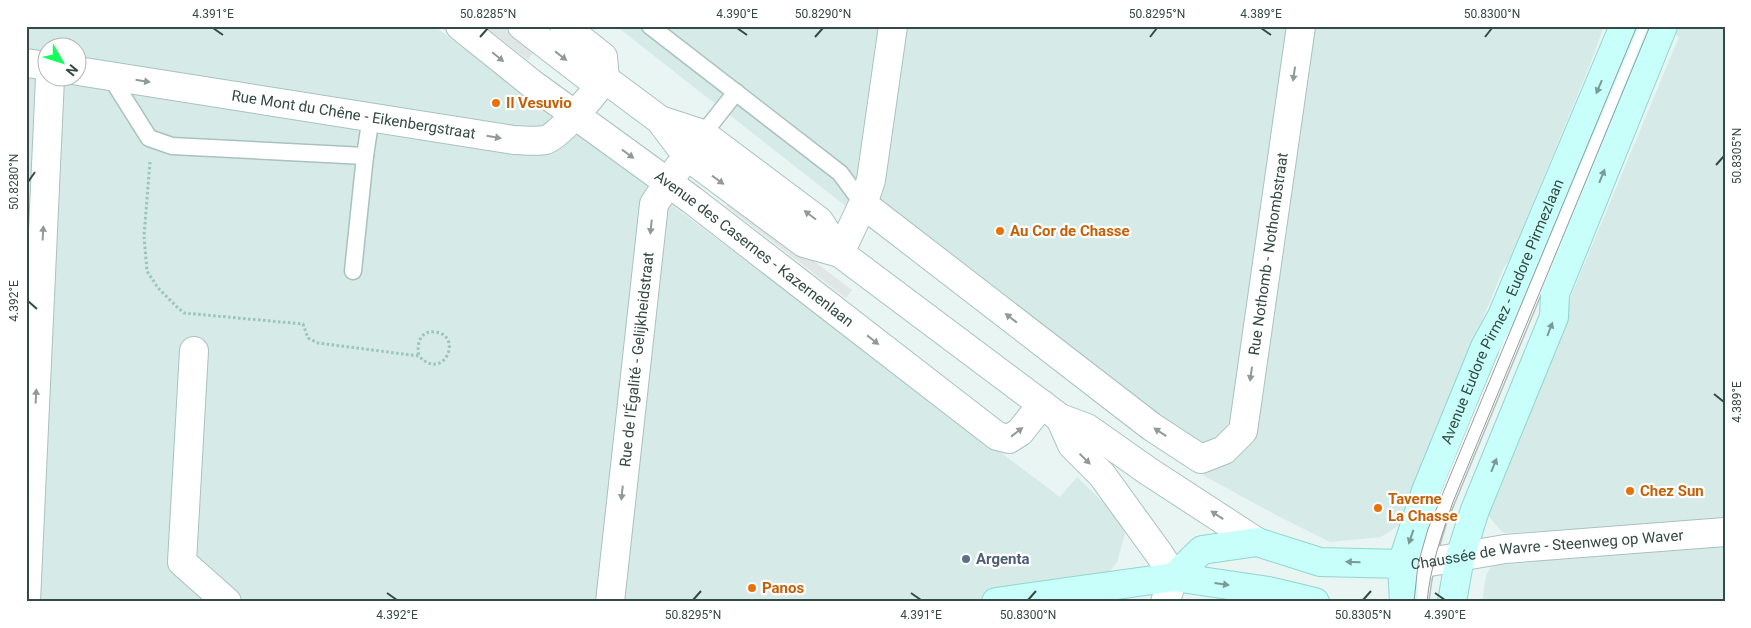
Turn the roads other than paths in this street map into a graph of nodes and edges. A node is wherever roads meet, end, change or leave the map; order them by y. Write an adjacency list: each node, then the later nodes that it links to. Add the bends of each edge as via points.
1 (460, 26): 15 (street, Avenue des Casernes - Kazernenlaan, one-way to 15)
2 (522, 26): 12 (street, one-way to 12, via 588,77)
3 (564, 26): 12 (street, via 603,57)
4 (650, 26): 14 (lane)
5 (894, 26): 22 (street, via 871,180)
6 (1302, 26): 22 (street, Rue Nothomb - Nothombstraat, one-way to 22, via 1243,431 1224,450 1201,459 1152,427)
7 (1624, 26): 30 (main road, Avenue Eudore Pirmez - Eudore Pirmezlaan, one-way to 30, via 1426,491)
8 (1643, 26): 30 (lane, Avenue Eudore Pirmez - Eudore Pirmezlaan, via 1431,542)
9 (1663, 26): 29 (main road, one-way to 9, via 1554,317 1554,294)
10 (88, 72): 11 (street, Rue Mont du Chêne - Eikenbergstraat)
11 (110, 76): 16 (street, Rue Mont du Chêne - Eikenbergstraat, one-way to 16); 19 (lane, via 149,138 172,146)
12 (605, 79): 15 (street, Rue Mont du Chêne - Eikenbergstraat); 17 (street)
13 (50, 88): 32 (street, one-way to 13)
14 (736, 92): 18 (lane); 22 (lane, via 840,173)
15 (574, 114): 16 (street, Rue Mont du Chêne - Eikenbergstraat, one-way to 15, via 514,140 546,140); 21 (street, Avenue des Casernes - Kazernenlaan, one-way to 21)
16 (371, 116): 19 (lane)
17 (660, 120): 18 (street); 20 (street)
18 (703, 134): 20 (street, Rue de l'Égalité - Gelijkheidstraat); 23 (street, one-way to 18, via 819,221)
19 (365, 156): 24 (lane)
20 (687, 156): 21 (street, Rue de l'Égalité - Gelijkheidstraat); 23 (street, one-way to 23, via 804,243)
21 (668, 182): 26 (street, Avenue des Casernes - Kazernenlaan, one-way to 26, via 997,436 1009,439); 34 (street, Rue de l'Égalité - Gelijkheidstraat, one-way to 34, via 654,204)
22 (863, 204): 23 (street)
23 (840, 253): 26 (street)
24 (354, 271)
25 (194, 351): 33 (street, via 182,562)
26 (1051, 411): 28 (street, one-way to 26, via 1088,428); 31 (street, one-way to 31, via 1072,446 1106,481 1160,555)
27 (1725, 532): 29 (street, Chaussée de Wavre - Steenweg op Waver, via 1505,549)
28 (1258, 542): 30 (main road, Chaussée de Wavre - Steenweg op Waver, one-way to 28, via 1320,562); 31 (main road, Chaussée de Wavre - Steenweg op Waver, via 1202,550)
29 (1460, 557): 30 (street, Chaussée de Wavre - Steenweg op Waver); 39 (main road)
30 (1414, 563): 37 (main road, Avenue Eudore Pirmez - Eudore Pirmezlaan); 38 (lane, Avenue Eudore Pirmez - Eudore Pirmezlaan)
31 (1170, 590): 35 (main road); 36 (main road, one-way to 36, via 1269,591)
32 (26, 602)
33 (227, 602)
34 (610, 602)
35 (996, 602)
36 (1315, 602)
37 (1404, 602)
38 (1420, 602)
39 (1452, 602)

